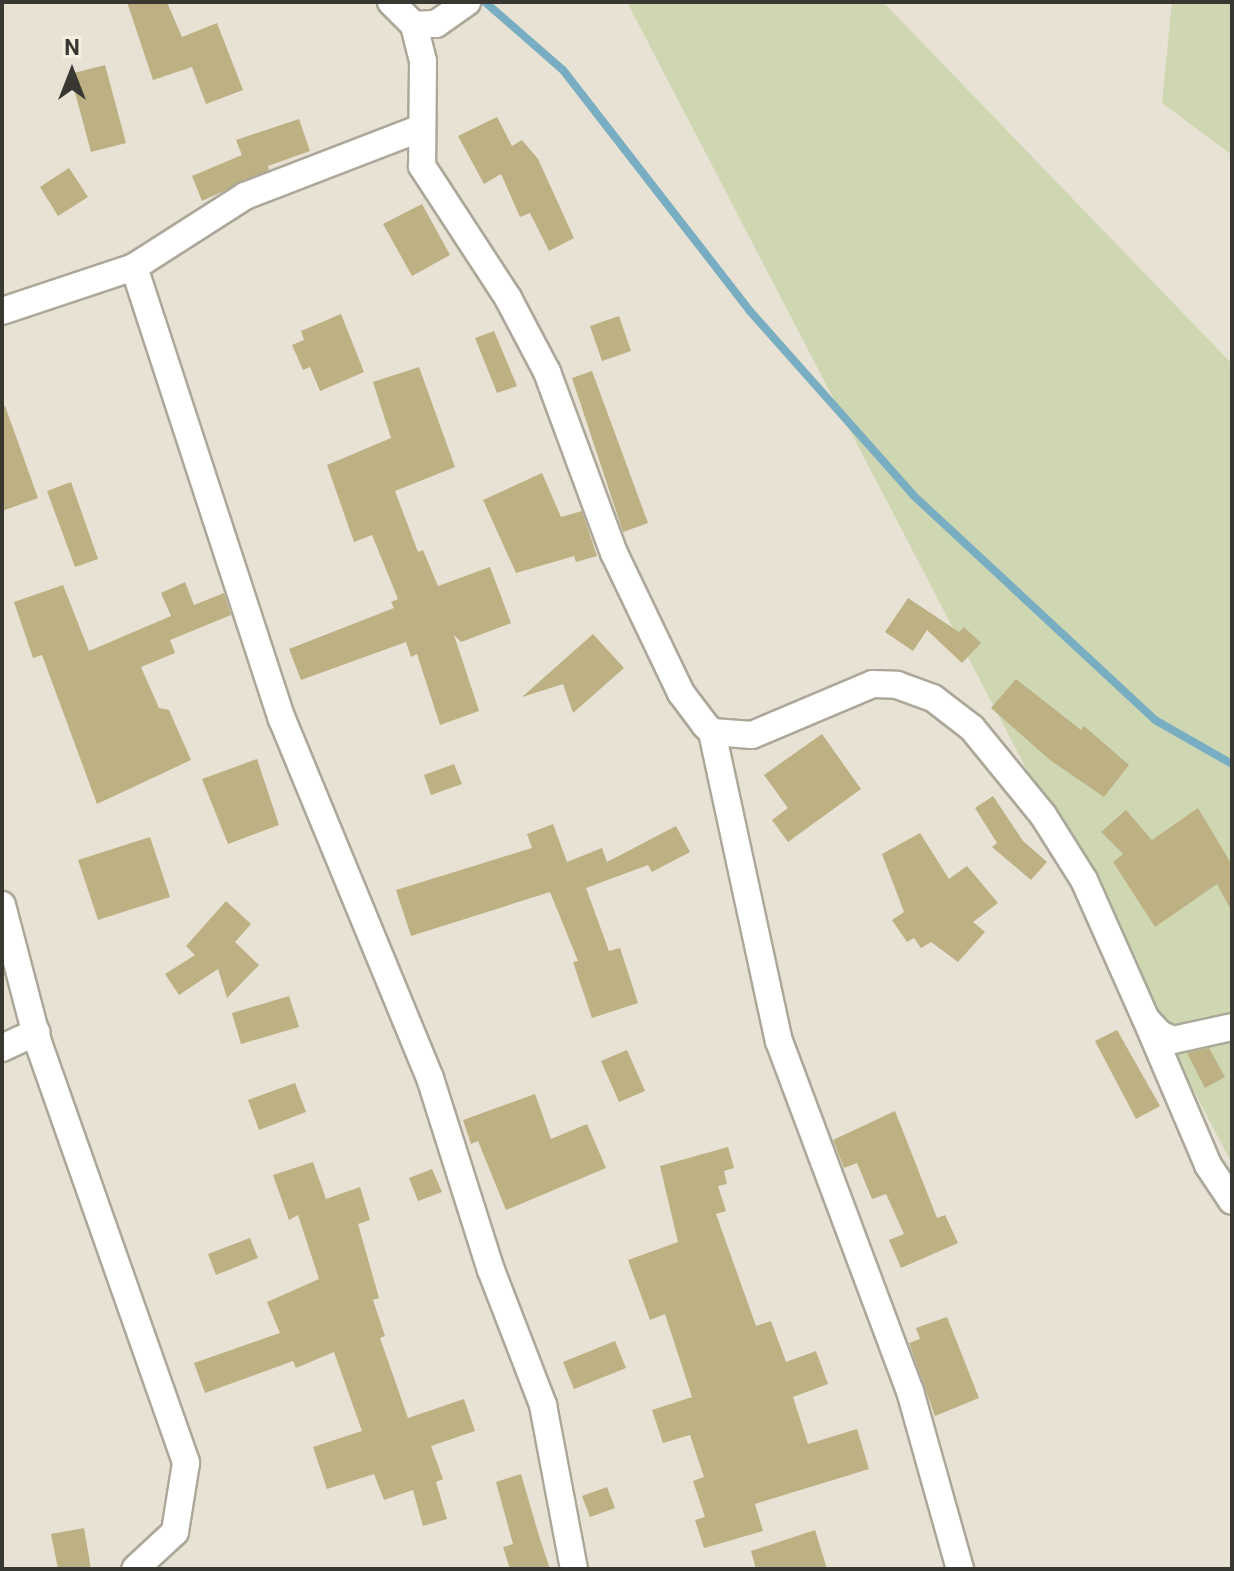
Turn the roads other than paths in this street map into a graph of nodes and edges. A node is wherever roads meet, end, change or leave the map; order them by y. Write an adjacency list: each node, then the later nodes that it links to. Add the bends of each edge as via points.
1 (391, 2): 3 (street)
2 (465, 4): 3 (street, via 436,24)
3 (414, 25): 4 (street, via 425,74)
4 (419, 129): 5 (street, via 245,196); 7 (street, via 422,166 508,298 547,372 614,553 681,693)
5 (134, 267): 6 (street); 15 (street, via 282,719 430,1078 487,1258 543,1405)
6 (2, 311)
7 (712, 732): 9 (street, via 752,735 873,684 897,685 933,698 972,728 1043,815 1084,880); 16 (street, via 779,1041 910,1391)
8 (2, 905): 11 (street)
9 (1146, 1019): 10 (street, via 1173,1040); 13 (street, via 1202,1151)
10 (1232, 1027)
11 (36, 1032): 12 (street); 14 (street, via 186,1463 175,1532)
12 (2, 1048)
13 (1232, 1201)
14 (135, 1569)
15 (574, 1569)
16 (960, 1569)

